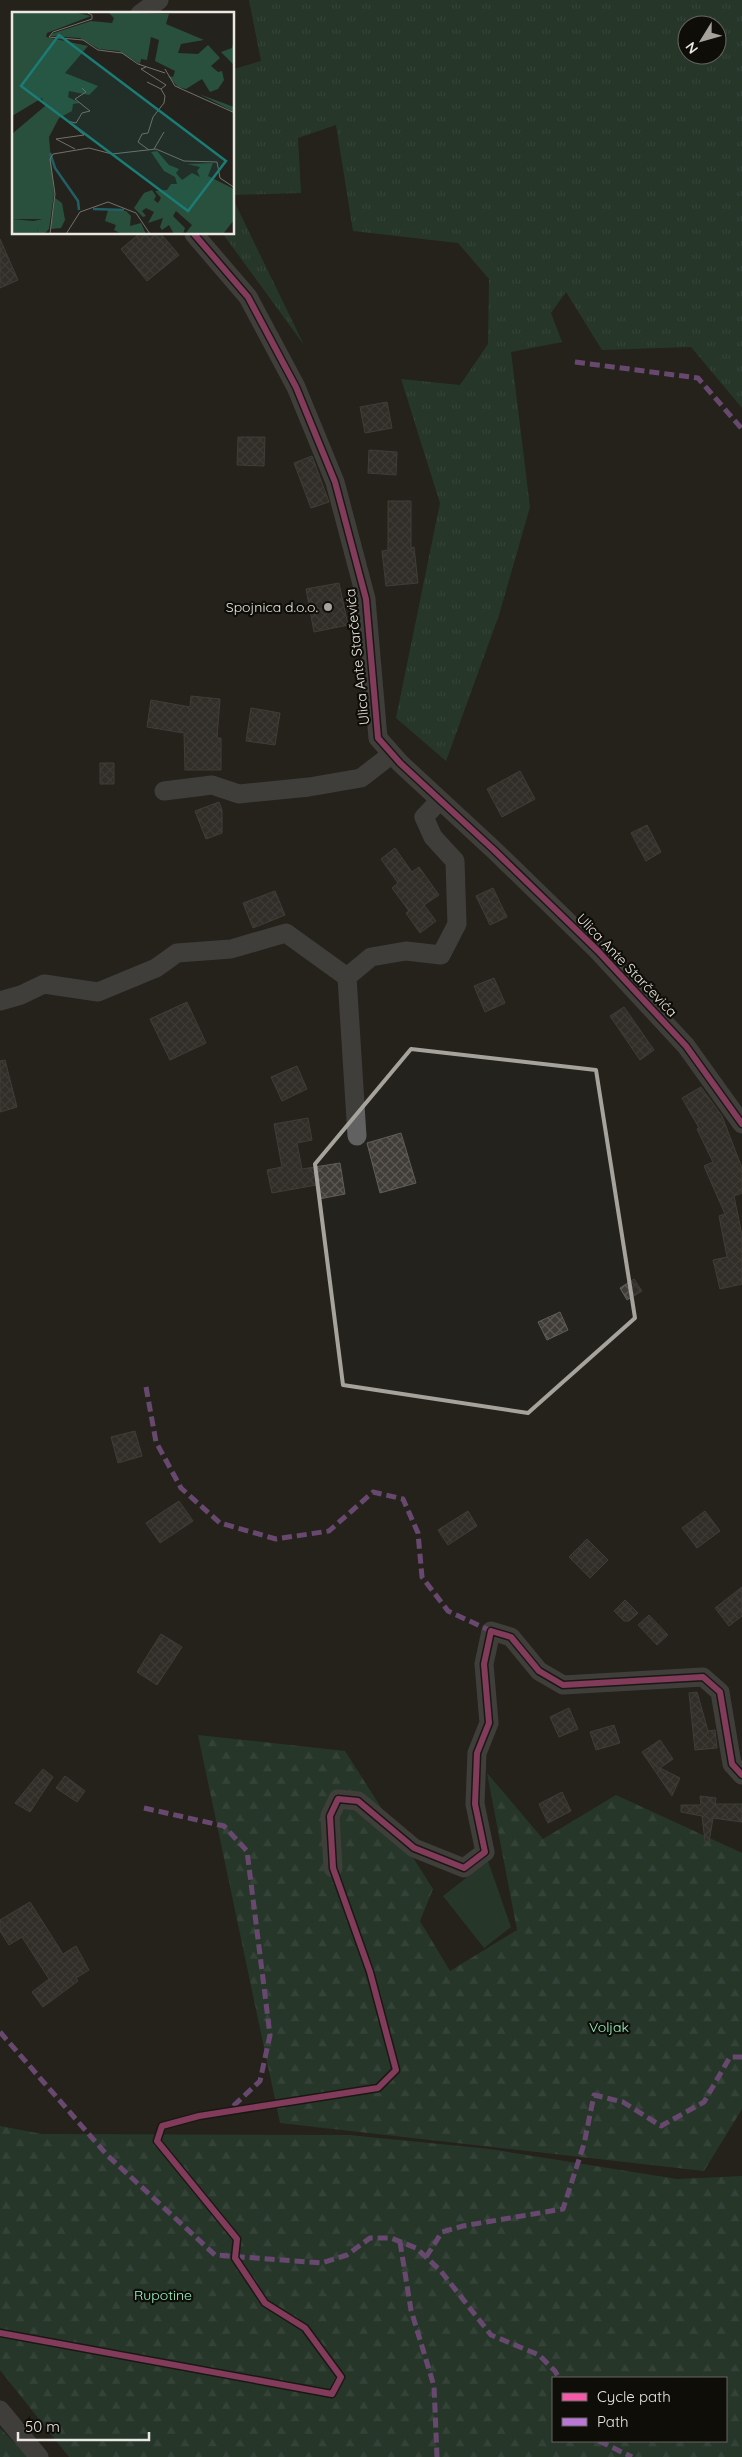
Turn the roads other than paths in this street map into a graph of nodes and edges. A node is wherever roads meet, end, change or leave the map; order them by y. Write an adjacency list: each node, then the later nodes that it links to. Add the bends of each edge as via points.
1 (159, 0): 2 (street)
2 (143, 12)
3 (195, 235): 4 (street, Ulica Ante Starčevića, via 248,297 296,387 335,482 366,599 378,738)
4 (392, 754): 5 (street, via 362,778 309,787 239,794 212,785); 6 (street, Ulica Ante Starčevića)
5 (164, 791)
6 (440, 800): 7 (street, via 424,817 433,837 455,861 457,924 441,956 406,951 371,957); 9 (street, Ulica Ante Starčevića, via 598,951 686,1046)
7 (347, 978): 8 (street, via 286,933 231,949 178,953 156,968 98,992 44,984); 10 (street)
8 (0, 1001)
9 (742, 1124)
10 (357, 1136)
11 (742, 1775): 12 (street, via 732,1764 720,1692 703,1677 563,1685 539,1671 510,1637 491,1630 484,1664 489,1723 477,1754 475,1804 485,1852 464,1868 414,1848 358,1800 338,1800 330,1816)
12 (333, 1868)
13 (0, 2410): 14 (street)
14 (39, 2457)

